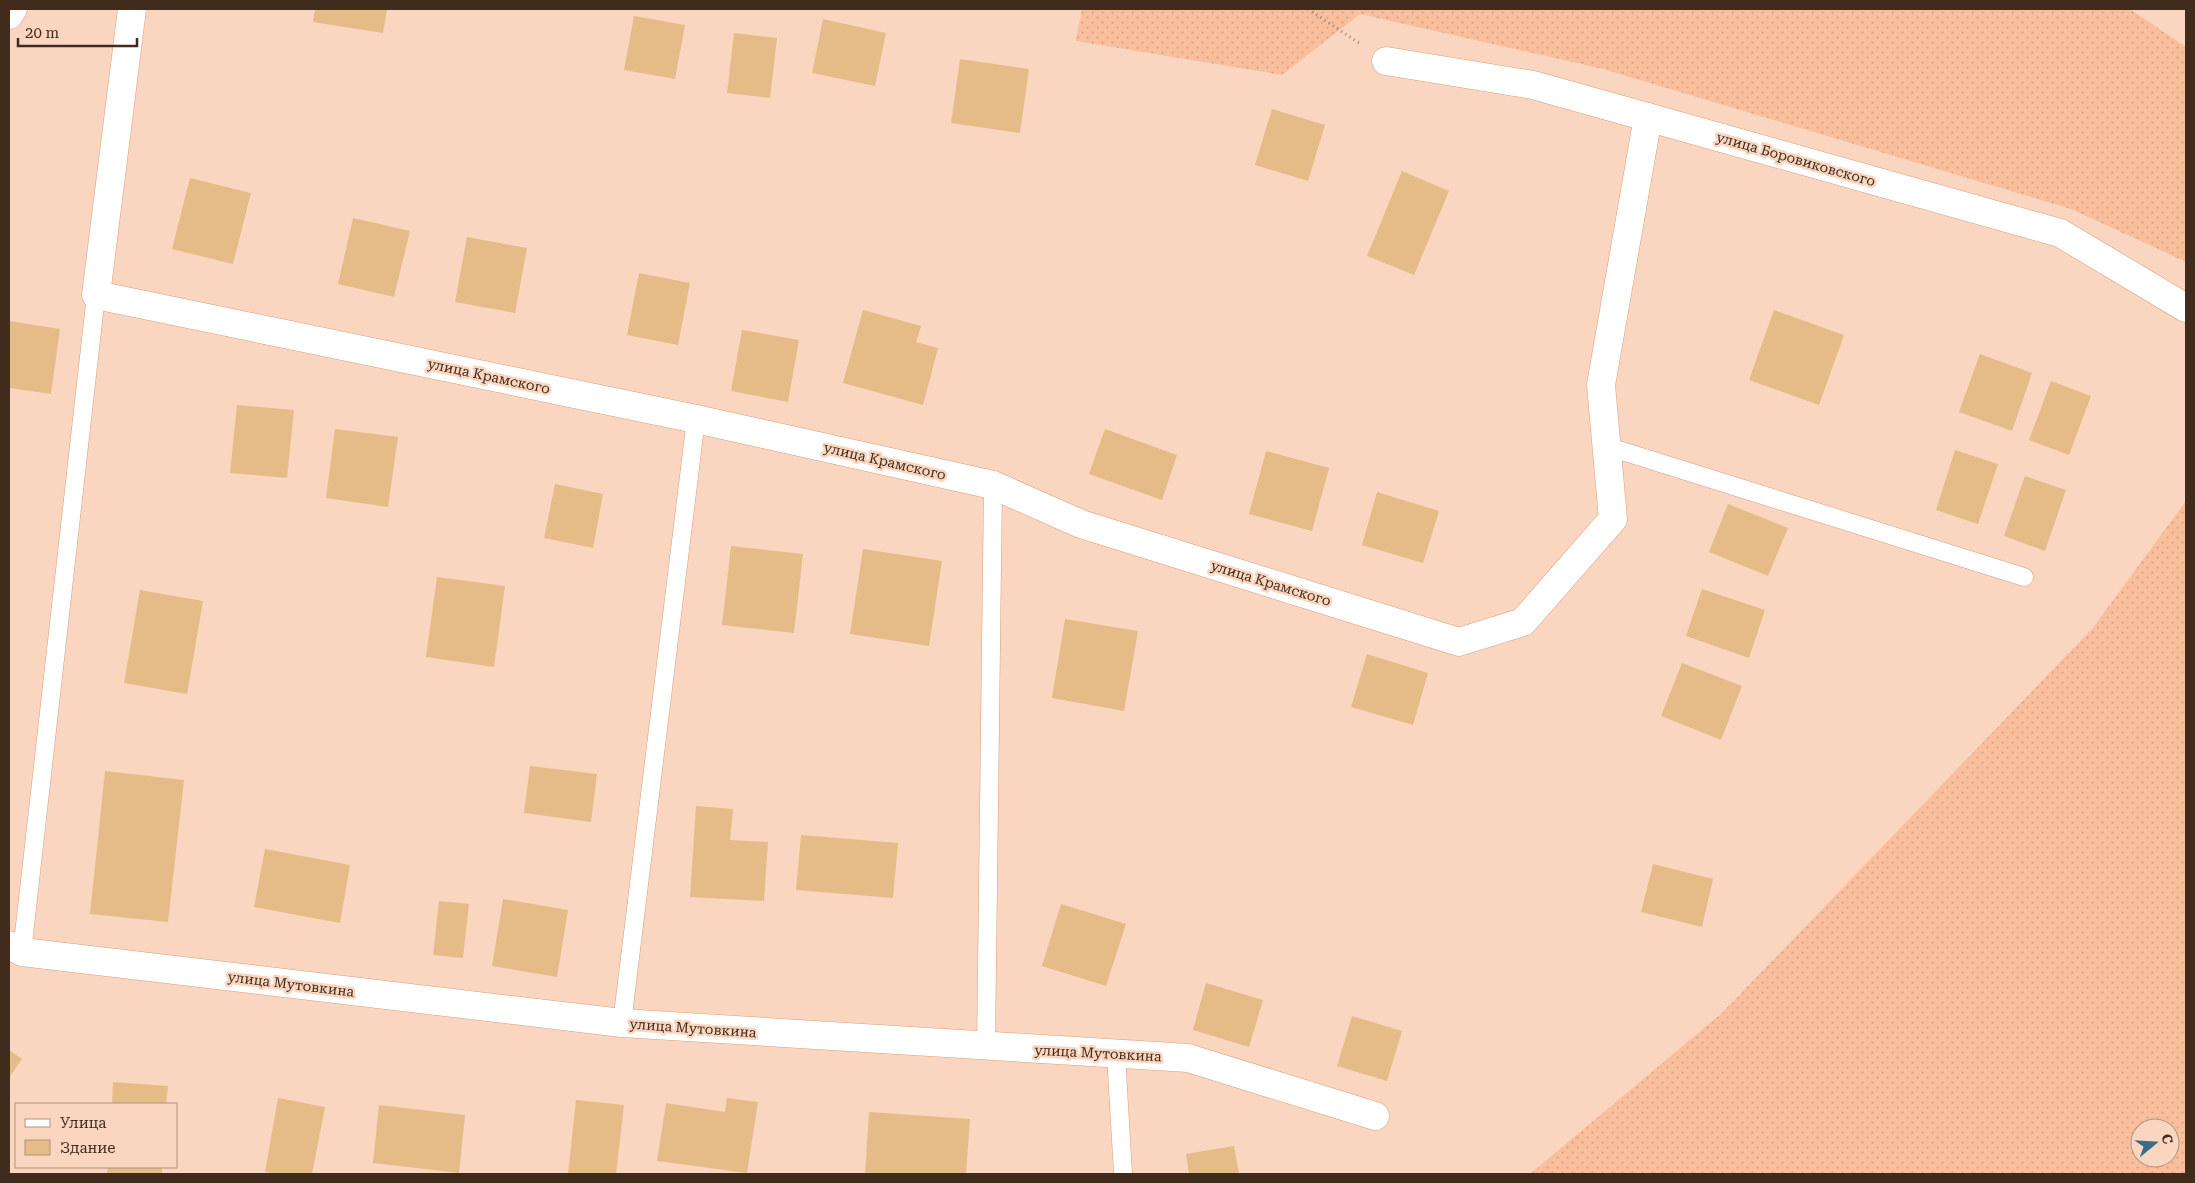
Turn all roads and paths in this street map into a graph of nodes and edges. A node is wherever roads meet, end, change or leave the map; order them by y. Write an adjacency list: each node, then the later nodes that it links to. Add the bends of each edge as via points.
1 (13, 9): 4 (street)
2 (132, 9): 7 (street)
3 (1308, 9): 5 (path)
4 (9, 15)
5 (1386, 61): 6 (street, улица Боровиковского, via 1533,85)
6 (1648, 117): 8 (street, улица Боровиковского, via 2060,233); 10 (street, via 1601,384)
7 (96, 295): 9 (street, улица Крамского); 13 (lane)
8 (2186, 308)
9 (696, 419): 11 (street, улица Крамского); 14 (lane)
10 (1606, 446): 11 (street, улица Крамского, via 1613,519 1523,622 1459,642 1081,524); 12 (lane)
11 (993, 486): 15 (lane)
12 (2024, 577)
13 (15, 948): 14 (street, улица Мутовкина)
14 (622, 1024): 15 (street, улица Мутовкина)
15 (986, 1047): 16 (street, улица Мутовкина)
16 (1116, 1054): 17 (street, улица Мутовкина, via 1188,1058); 18 (lane)
17 (1375, 1116)
18 (1123, 1174)

